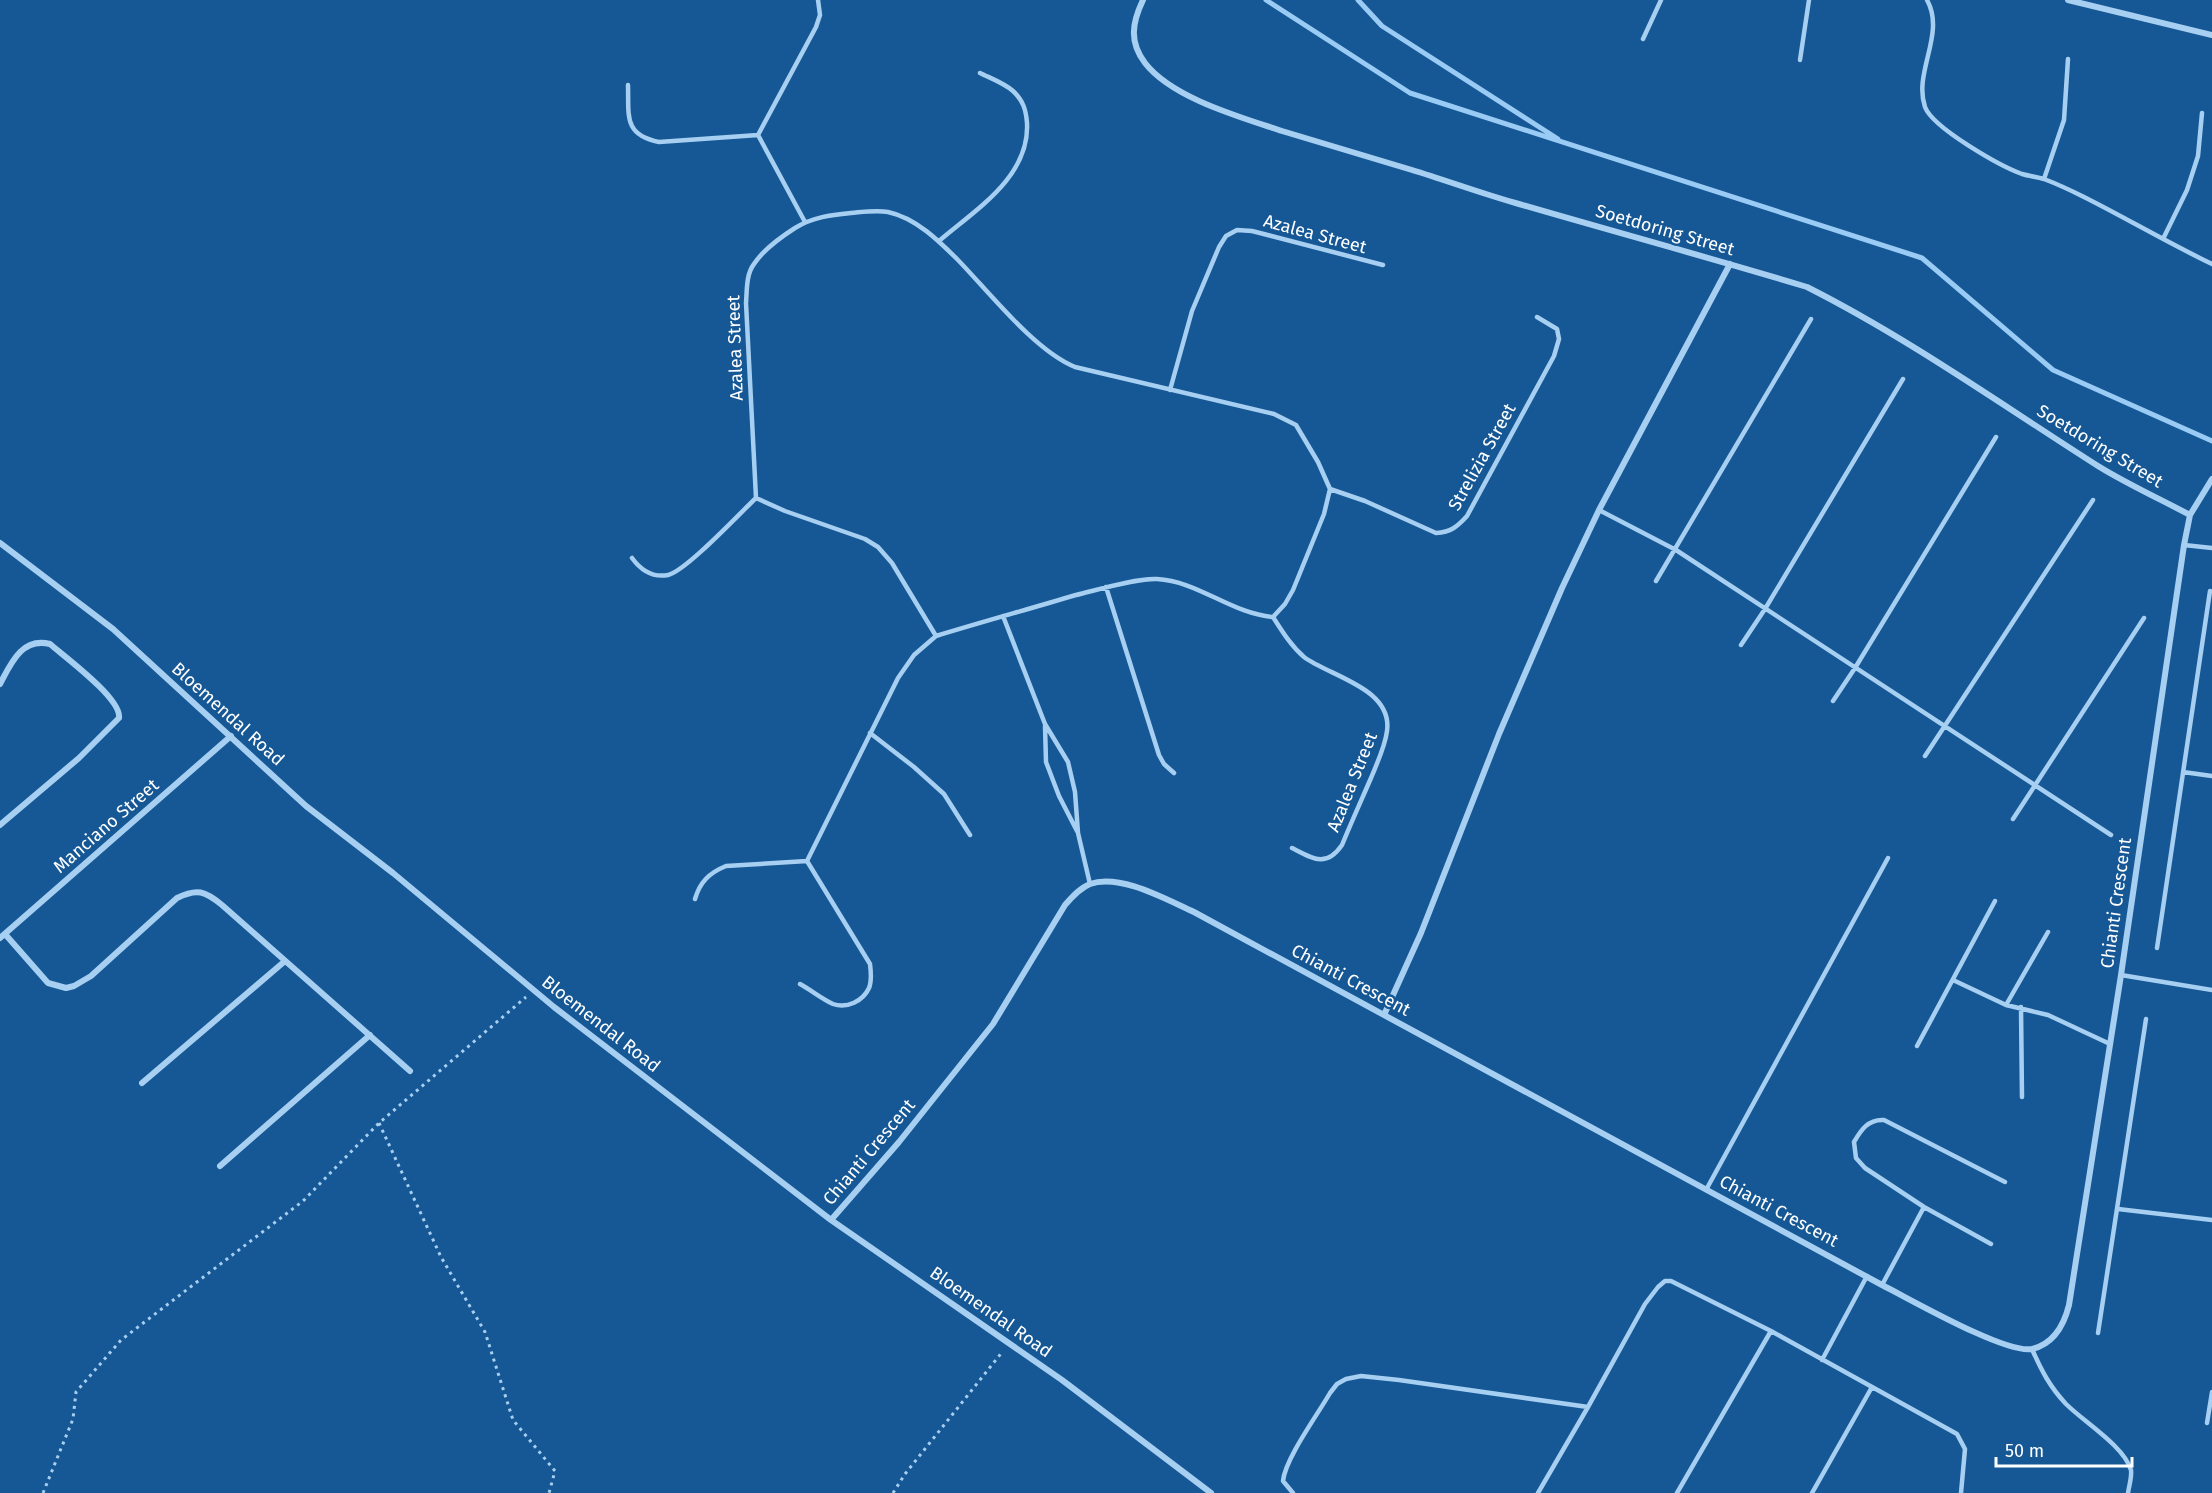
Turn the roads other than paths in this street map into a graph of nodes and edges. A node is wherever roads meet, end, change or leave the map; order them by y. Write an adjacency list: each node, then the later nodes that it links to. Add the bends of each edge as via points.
1 (818, 0): 14 (lane, via 820,15 816,27)
2 (1143, 0): 19 (street, Soetdoring Street, via 1135,18 1135,46 1146,64 1196,100 1251,121 1518,204)
3 (1661, 0): 8 (lane)
4 (1809, 0): 10 (lane)
5 (1927, 0): 15 (lane, via 1934,24 1924,77 1926,109 1932,118 1974,148 2022,174)
6 (2068, 0): 7 (street)
7 (2212, 35)
8 (1643, 39)
9 (2068, 59): 15 (lane, via 2064,120)
10 (1800, 60)
11 (980, 73): 18 (lane, via 1012,90 1026,108 1027,131 1014,172 1003,186)
12 (628, 85): 14 (lane, via 629,118 643,139 659,142)
13 (2202, 113): 17 (lane, via 2198,156 2187,190)
14 (758, 135): 16 (lane)
15 (2044, 179): 17 (lane)
16 (805, 222): 18 (lane, Azalea Street, via 826,216 888,212); 29 (lane, Azalea Street, via 763,254 753,265 748,280 746,315)
17 (2163, 239): 20 (lane)
18 (939, 241): 25 (lane, Azalea Street, via 1037,343 1060,361)
19 (1730, 264): 31 (street); 32 (street, Soetdoring Street, via 1807,287 1846,306 2101,467)
20 (2212, 264)
21 (1383, 265): 25 (lane, Azalea Street, via 1236,230 1219,247 1192,311)
22 (1537, 317): 28 (lane, Strelizia Street, via 1557,329 1559,339 1554,356 1467,516 1457,527 1436,533)
23 (1811, 319): 36 (lane)
24 (1903, 379): 41 (lane)
25 (1170, 390): 28 (lane, Azalea Street, via 1287,419 1302,434)
26 (1996, 436): 47 (lane)
27 (2212, 479): 32 (street, Chianti Crescent)
28 (1330, 489): 43 (lane, via 1293,590)
29 (756, 498): 37 (lane, via 684,567 668,575 640,569); 45 (lane, via 878,547)
30 (2092, 500): 51 (lane)
31 (1599, 510): 36 (lane); 80 (street, via 1499,734 1421,933)
32 (2190, 515): 34 (street, Chianti Crescent)
33 (0, 543): 53 (street, Bloemendal Road, via 113,629)
34 (2184, 545): 35 (lane); 74 (street, Chianti Crescent)
35 (2212, 548)
36 (1676, 550): 38 (lane); 41 (lane)
37 (632, 558)
38 (1656, 581)
39 (1106, 587): 42 (lane); 43 (lane, via 1155,578 1256,616); 56 (lane, via 1159,755)
40 (2210, 591): 55 (lane)
41 (1766, 609): 46 (lane); 47 (lane)
42 (1003, 616): 45 (lane); 50 (lane)
43 (1273, 617): 64 (lane, Azalea Street, via 1295,649 1366,691 1387,716 1382,751 1342,845 1333,857 1322,860)
44 (2144, 618): 58 (lane)
45 (936, 636): 52 (lane, via 914,655 898,678)
46 (1741, 645)
47 (1856, 668): 49 (lane); 51 (lane)
48 (0, 684): 60 (street, via 20,651 41,642 96,683 120,714 79,758)
49 (1833, 701)
50 (1045, 724): 61 (lane, via 1046,762); 61 (lane, via 1068,762)
51 (1945, 726): 54 (lane); 58 (lane)
52 (870, 734): 62 (lane, via 944,794); 66 (lane)
53 (231, 736): 71 (street, Manciano Street); 93 (street, Bloemendal Road, via 306,806 534,990)
54 (1925, 756)
55 (2183, 772): 57 (lane); 72 (lane)
56 (1174, 773)
57 (2212, 776)
58 (2035, 785): 59 (lane); 63 (lane)
59 (2013, 819)
60 (0, 825)
61 (1078, 833): 67 (lane)
62 (970, 835)
63 (2111, 835)
64 (1292, 848)
65 (1887, 858): 90 (lane)
66 (807, 861): 68 (lane, via 726,866 705,878); 76 (lane, via 870,964 871,976 870,987 861,999 841,1006)
67 (1090, 884): 80 (street, Chianti Crescent, via 1123,884 1147,891 1194,912); 93 (street, Chianti Crescent, via 1065,905 993,1024)
68 (695, 899)
69 (1995, 901): 75 (lane)
70 (2048, 932): 78 (lane)
71 (2, 936): 73 (street, via 48,983 66,988 91,976 177,898 198,891 222,904)
72 (2157, 948)
73 (285, 961): 82 (street); 86 (street)
74 (2121, 975): 77 (lane); 83 (street, Chianti Crescent)
75 (1953, 980): 78 (lane); 84 (lane)
76 (800, 984)
77 (2212, 990)
78 (2006, 1005): 79 (lane)
79 (2021, 1007): 83 (lane, via 2048,1014); 87 (lane)
80 (1384, 1015): 90 (street, Chianti Crescent)
81 (2146, 1019): 92 (lane)
82 (370, 1035): 85 (street); 88 (street)
83 (2110, 1044): 100 (street, Chianti Crescent, via 2066,1319 2047,1342)
84 (1917, 1046)
85 (410, 1071)
86 (142, 1083)
87 (2022, 1097)
88 (220, 1166)
89 (2005, 1182): 91 (lane, via 1884,1120 1862,1128 1854,1142 1856,1158)
90 (1706, 1190): 96 (street, Chianti Crescent)
91 (1924, 1207): 95 (lane); 97 (lane)
92 (2118, 1209): 94 (lane); 99 (lane)
93 (831, 1220): 106 (street, Bloemendal Road, via 1009,1342)
94 (2212, 1220)
95 (1991, 1244)
96 (1867, 1276): 97 (street, Chianti Crescent); 101 (lane)
97 (1882, 1285): 100 (street, Chianti Crescent, via 1990,1340)
98 (1771, 1331): 101 (lane); 104 (lane, via 1665,1281 1645,1304); 109 (lane)
99 (2098, 1333)
100 (2032, 1349): 112 (lane, via 2046,1379 2066,1404 2126,1460 2132,1472)
101 (1822, 1360): 102 (lane)
102 (1872, 1387): 110 (lane); 111 (lane, via 1960,1437 1965,1449)
103 (2212, 1392): 105 (lane)
104 (1588, 1407): 107 (lane, via 1399,1380 1361,1376 1346,1379 1330,1393 1291,1457 1283,1481); 108 (lane)
105 (2207, 1423)
106 (1211, 1493)
107 (1293, 1493)
108 (1538, 1493)
109 (1677, 1493)
110 (1812, 1493)
111 (1961, 1493)
112 (2128, 1493)

